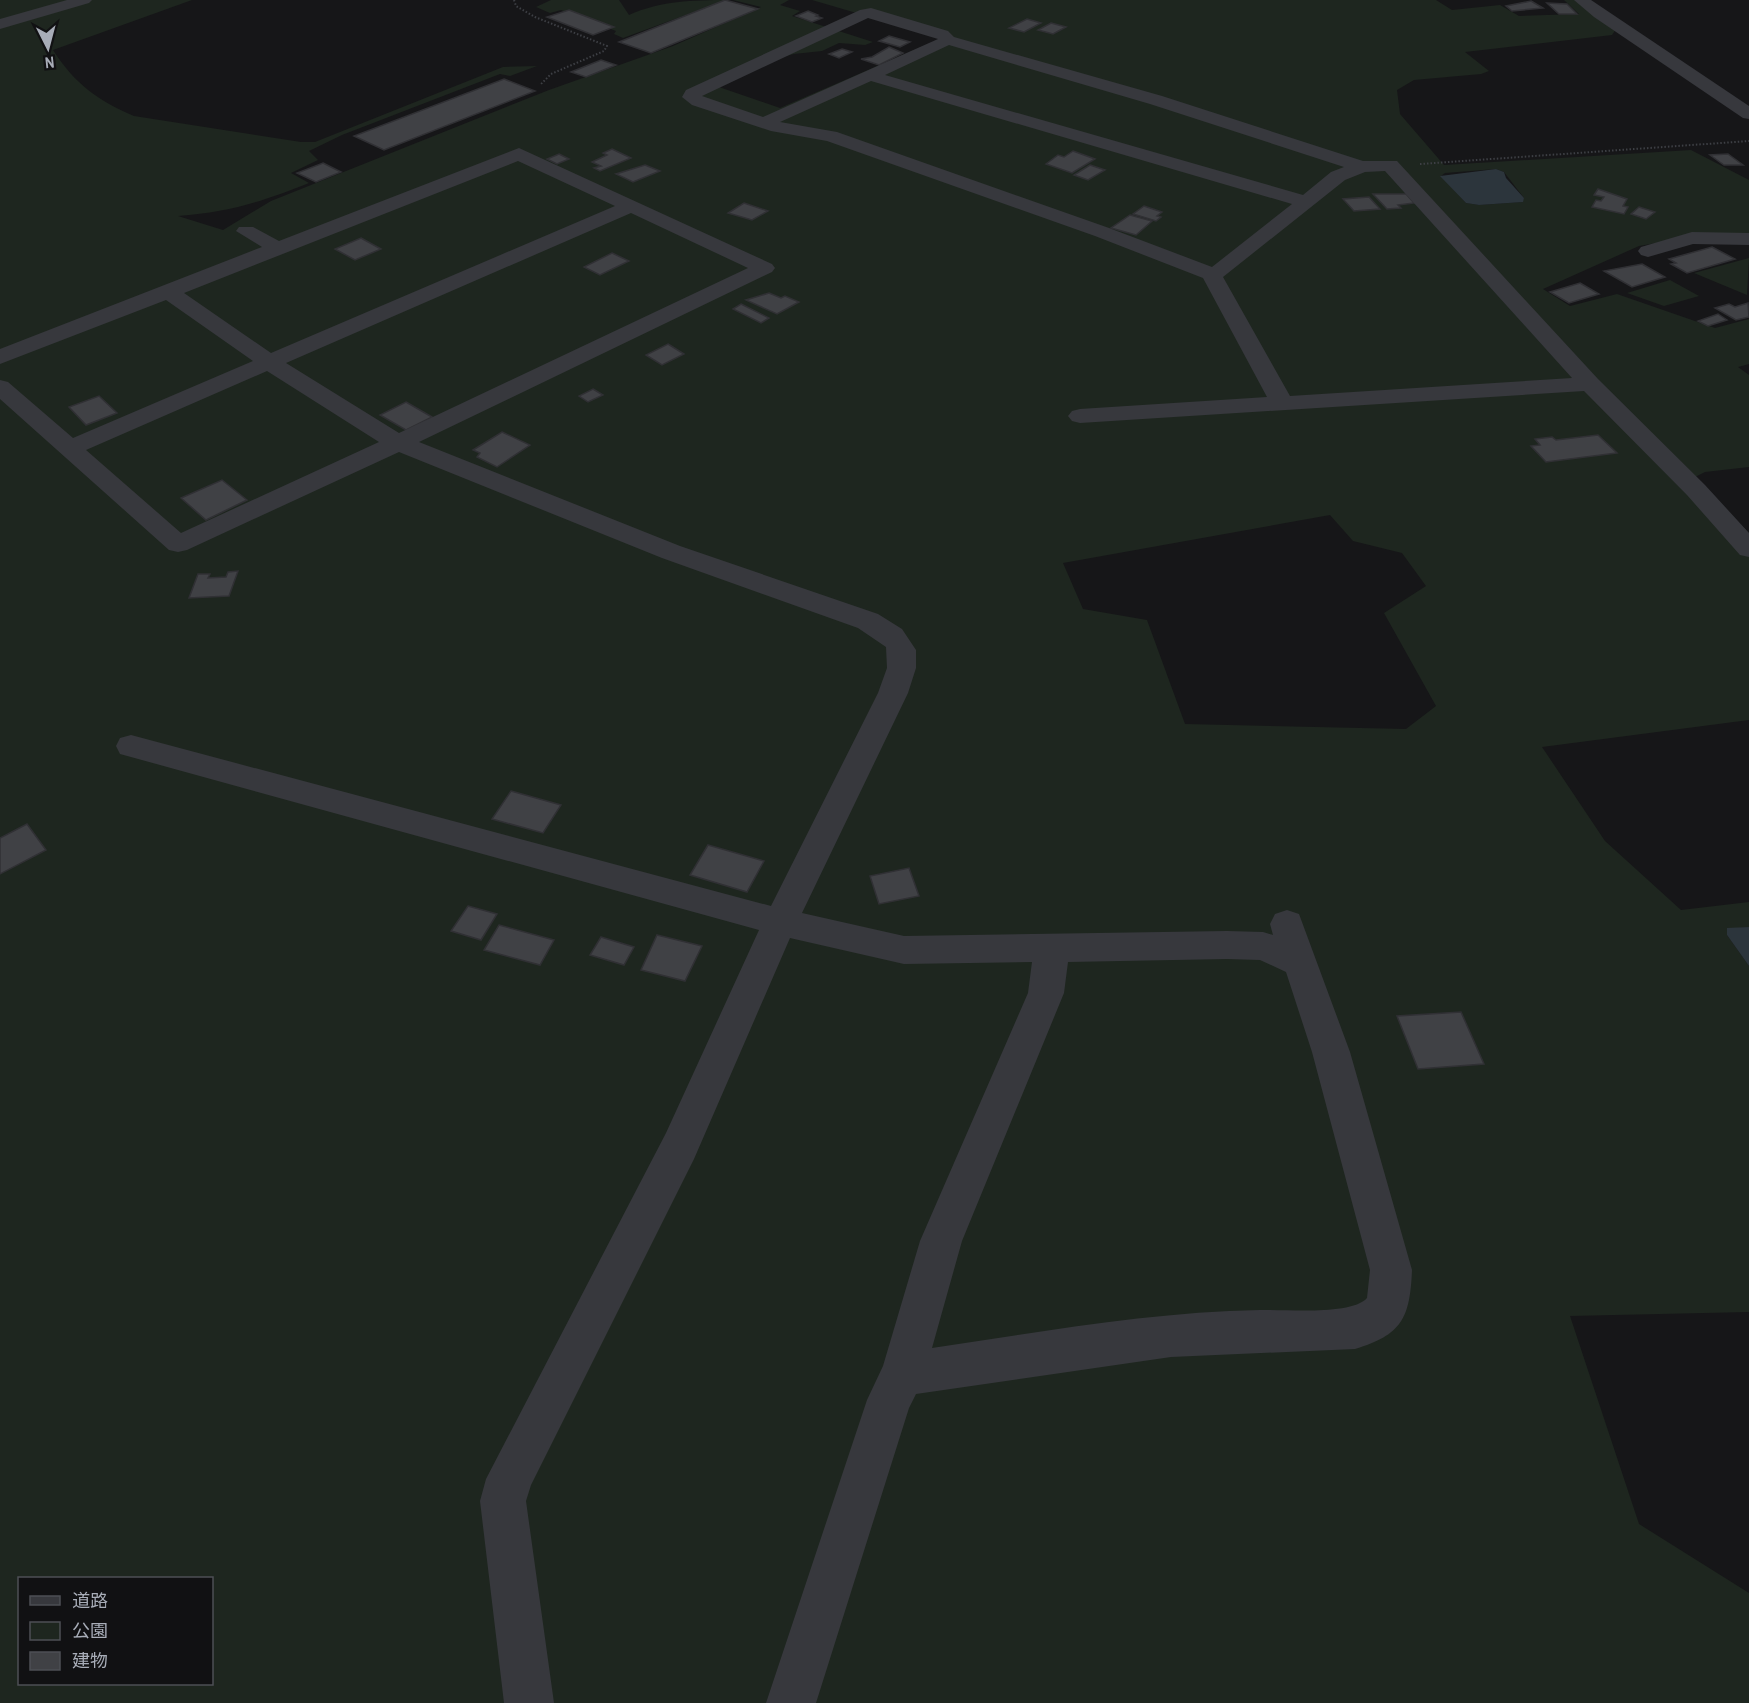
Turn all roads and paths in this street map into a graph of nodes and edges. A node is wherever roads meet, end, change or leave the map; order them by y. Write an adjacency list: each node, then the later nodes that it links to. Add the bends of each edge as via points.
1 (84, 0): 4 (street)
2 (514, 0): 7 (path, via 516,6 535,17 607,46 604,51 550,74)
3 (1582, 0): 8 (street)
4 (0, 24)
5 (948, 40): 6 (street); 9 (street, via 942,34 865,13 692,94 699,101); 12 (street, via 1108,84)
6 (871, 76): 9 (street); 13 (street)
7 (542, 84)
8 (1749, 114)
9 (764, 123): 19 (street, via 831,136)
10 (1749, 141): 11 (path)
11 (1390, 165): 12 (street); 23 (street)
12 (1362, 167): 13 (street, via 1338,176)
13 (1307, 202): 19 (street, via 1219,272)
14 (631, 206): 17 (street, via 529,150); 22 (street); 27 (street, via 765,268)
15 (246, 231): 17 (street)
16 (1749, 239): 18 (street, via 1692,238)
17 (278, 248): 20 (street)
18 (1648, 251)
19 (1211, 274): 25 (street)
20 (169, 292): 21 (street); 22 (street)
21 (0, 357)
22 (270, 363): 27 (street, via 372,429); 28 (street)
23 (1590, 384): 25 (street); 29 (street)
24 (0, 387): 28 (street)
25 (1282, 403): 26 (street)
26 (1080, 416)
27 (399, 442): 28 (street, via 178,544); 31 (street, via 671,552 868,621 901,645 905,660 893,693)
28 (71, 448)
29 (1749, 549)
30 (131, 746): 31 (street)
31 (780, 922): 33 (street, via 904,950); 36 (street, via 680,1146 509,1479 503,1501)
32 (1287, 924): 34 (street)
33 (1052, 948): 34 (street, via 1263,946); 35 (street, via 1046,993 941,1241)
34 (1301, 963): 35 (street, via 1331,1052 1391,1270 1389,1295 1378,1317 1360,1326 1217,1331)
35 (903, 1374): 37 (street, via 889,1400)
36 (529, 1703)
37 (791, 1703)

